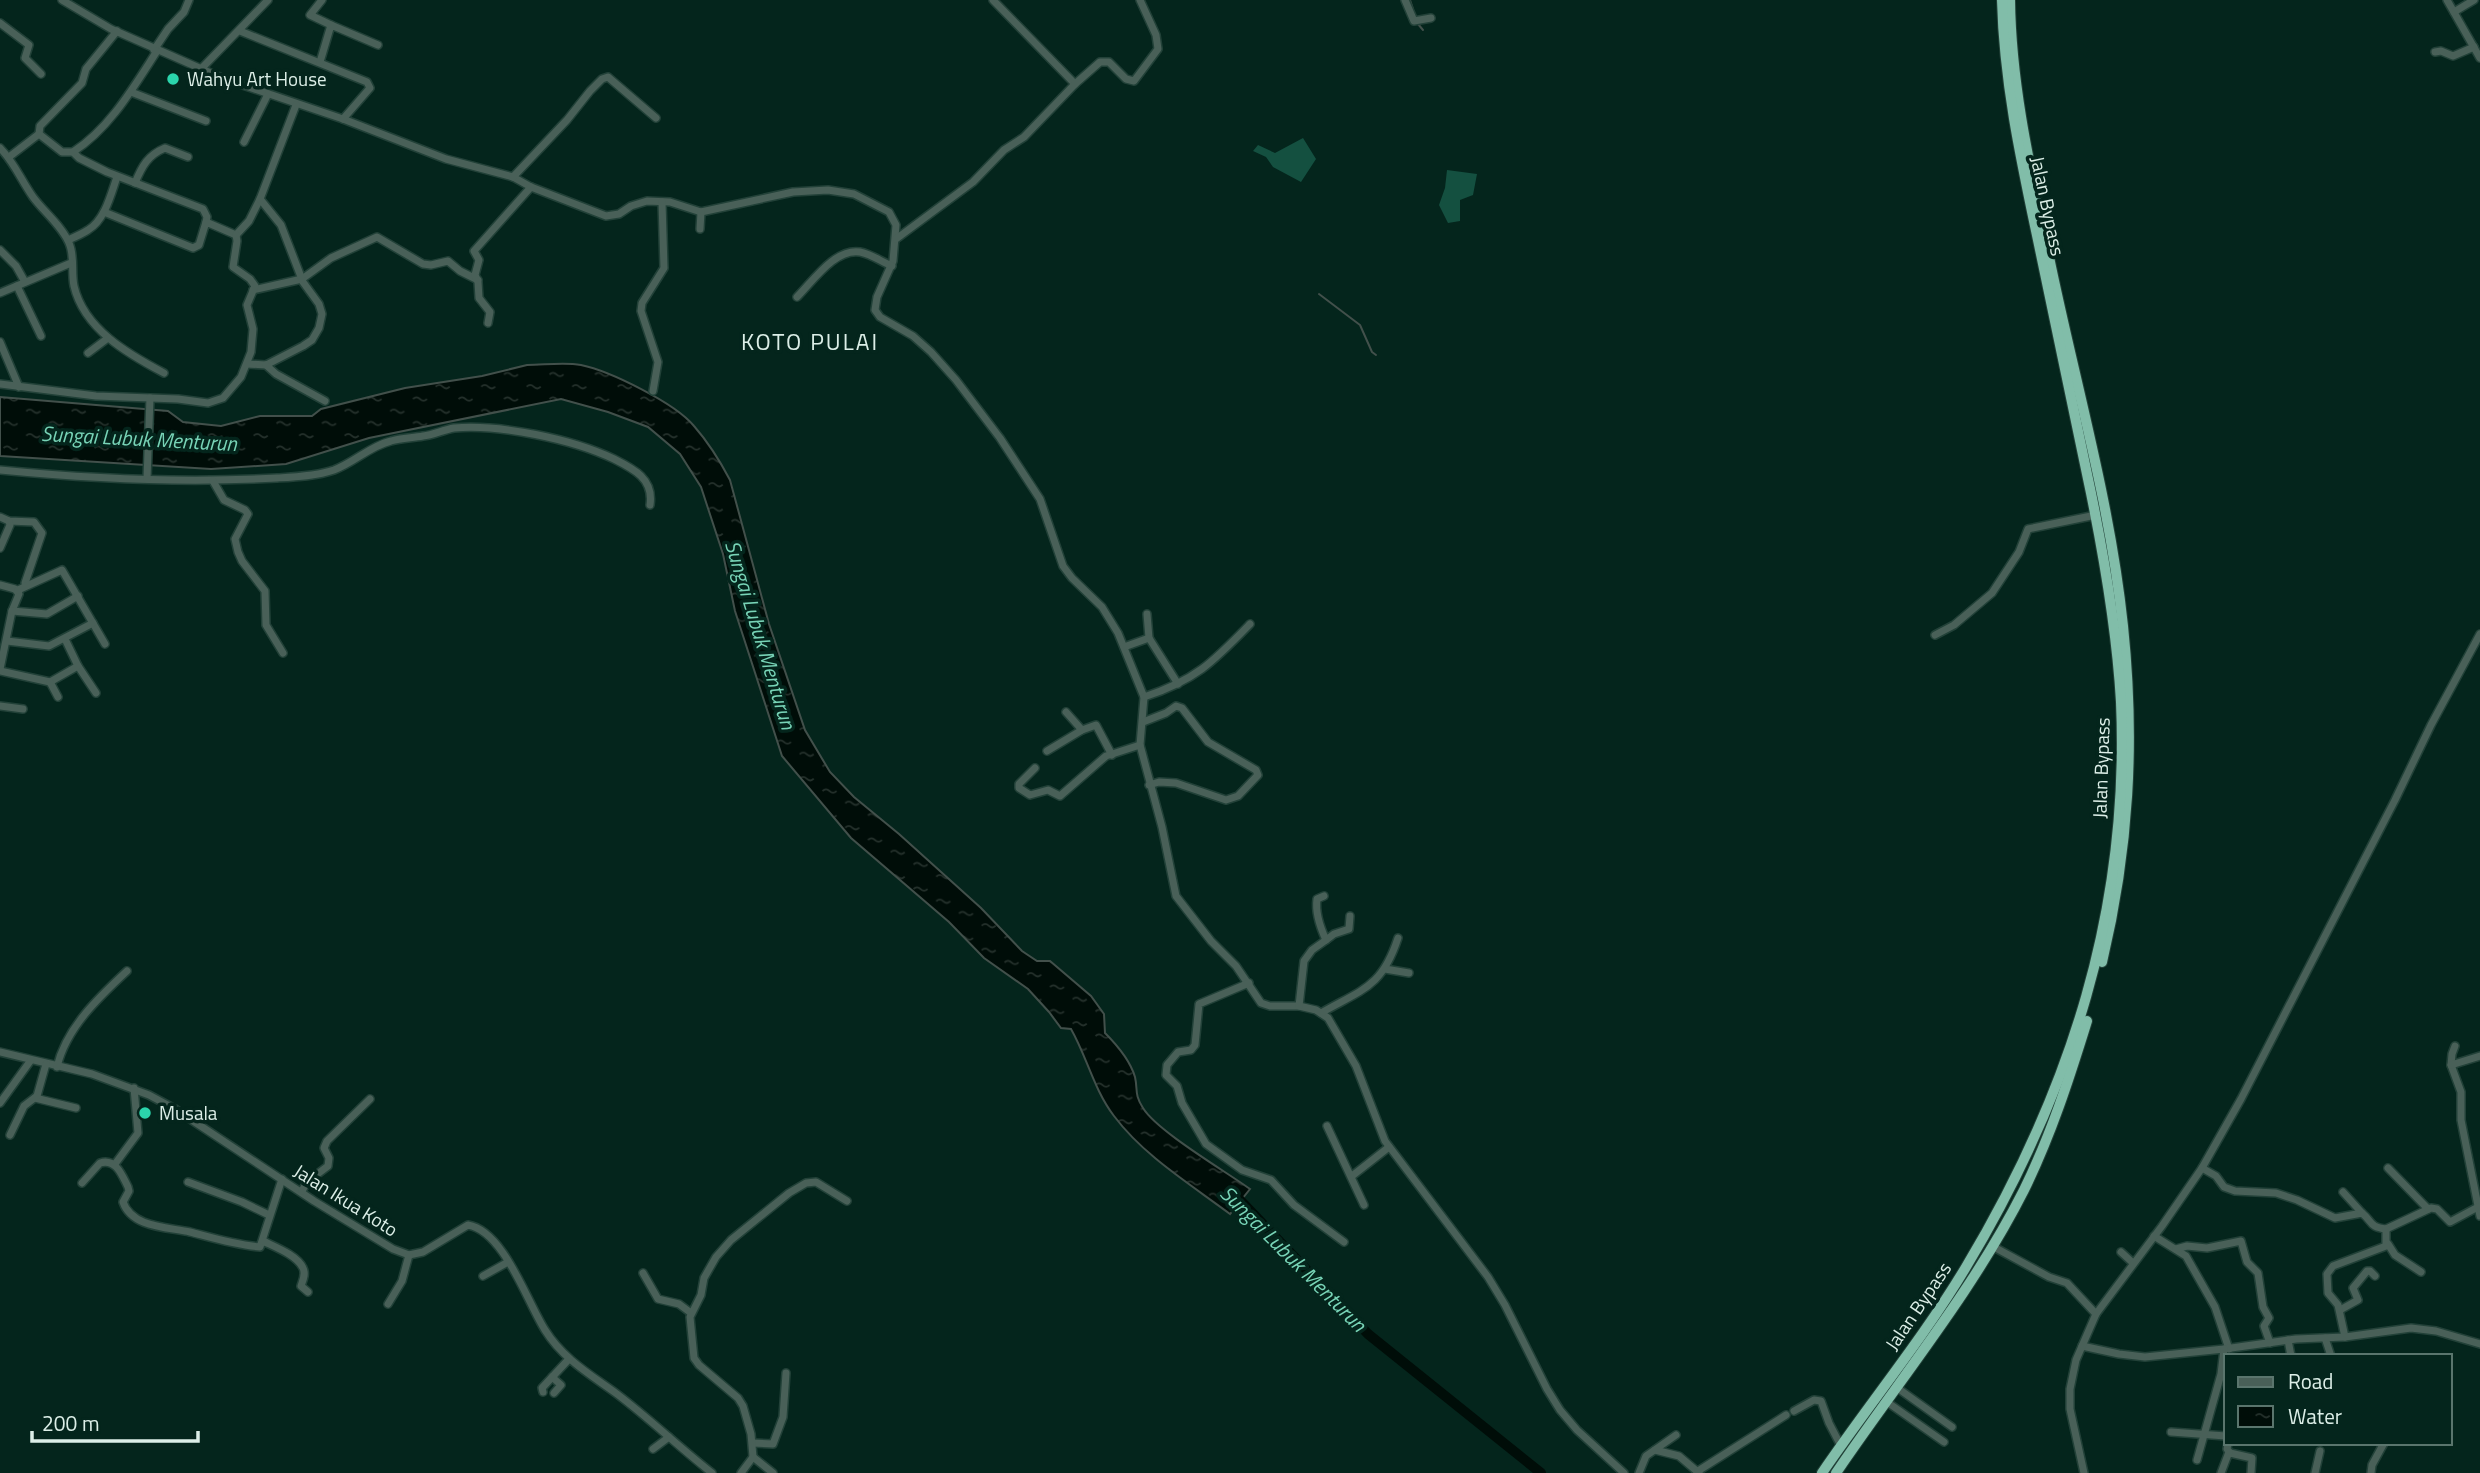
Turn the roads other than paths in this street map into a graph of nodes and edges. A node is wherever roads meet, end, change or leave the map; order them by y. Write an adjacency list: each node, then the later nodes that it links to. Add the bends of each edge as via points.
1 (62, 0): 12 (street)
2 (189, 0): 21 (street)
3 (268, 0): 18 (street)
4 (322, 0): 16 (street, via 310,15)
5 (993, 0): 27 (street)
6 (1140, 0): 27 (street, via 1158,45 1138,76 1130,81 1103,60)
7 (1405, 0): 14 (street, via 1417,21)
8 (2002, 0): 75 (highway, Jalan Bypass, via 2019,154)
9 (2010, 0): 75 (highway, Jalan Bypass, via 2013,59 2027,153)
10 (2447, 0): 13 (street)
11 (2474, 0): 13 (street)
12 (73, 3): 17 (street)
13 (2454, 12): 20 (street)
14 (1431, 18)
15 (0, 23): 26 (street, via 29,45 25,58)
16 (331, 25): 19 (street); 24 (street)
17 (117, 31): 21 (street); 34 (street, via 86,69 82,83 40,126)
18 (240, 31): 24 (street); 25 (street)
19 (378, 45)
20 (2474, 47): 22 (street, via 2453,56); 23 (street)
21 (156, 50): 25 (street); 28 (street)
22 (2435, 52)
23 (2480, 58)
24 (320, 62): 32 (street, via 370,84)
25 (201, 69): 29 (street)
26 (41, 74)
27 (1074, 84): 51 (street, via 973,182)
28 (131, 92): 33 (street); 37 (street, via 110,119)
29 (268, 94): 30 (street); 35 (street)
30 (296, 105): 32 (street); 44 (street)
31 (656, 118): 41 (street, via 604,78)
32 (343, 119): 41 (street, via 446,159)
33 (206, 121)
34 (39, 134): 37 (street, via 62,152); 38 (street)
35 (244, 142)
36 (0, 148): 38 (street)
37 (73, 152): 40 (street)
38 (9, 157): 52 (street, via 31,194)
39 (188, 157): 42 (street, via 161,149 145,161)
40 (117, 177): 42 (street); 46 (street)
41 (513, 177): 43 (street)
42 (135, 183): 48 (street, via 203,209)
43 (531, 187): 45 (street, via 606,216 647,201); 57 (street, via 474,251 479,260)
44 (260, 198): 50 (street); 56 (street, via 281,225)
45 (662, 202): 47 (street); 72 (street, via 664,268 641,310 658,362)
46 (104, 212): 48 (street, via 194,248); 52 (street, via 93,227)
47 (701, 212): 49 (street); 51 (street, via 793,192 828,190 854,194 889,212)
48 (206, 222): 50 (street)
49 (700, 229)
50 (236, 235): 59 (street, via 233,267 253,283)
51 (897, 239): 55 (street)
52 (68, 240): 54 (street)
53 (0, 250): 58 (street, via 16,267)
54 (71, 263): 58 (street); 64 (street, via 80,303)
55 (892, 266): 61 (street, via 864,253 844,253); 98 (street, via 875,302 877,314 931,352 1000,438 1040,499 1063,566 1102,607)
56 (302, 279): 57 (street, via 331,258 377,237 424,264 447,261); 59 (street); 68 (street, via 321,309 319,328 312,340)
57 (478, 280): 62 (street, via 479,299 490,312)
58 (21, 284): 60 (street); 63 (street)
59 (253, 290): 67 (street, via 247,305 253,338)
60 (0, 293)
61 (797, 297)
62 (488, 323)
63 (41, 336)
64 (108, 338): 66 (street); 69 (street)
65 (0, 342): 71 (street)
66 (88, 353)
67 (247, 364): 68 (street); 73 (street, via 223,398 208,403)
68 (266, 365): 74 (street)
69 (164, 373)
70 (0, 384): 71 (street)
71 (19, 387): 73 (street)
72 (653, 391)
73 (150, 401): 77 (street)
74 (325, 401)
75 (2085, 443): 80 (highway, Jalan Bypass); 162 (highway, Jalan Bypass, via 2115,566 2129,699 2126,826 2118,897 2065,1095 2023,1191)
76 (0, 470): 77 (street, via 91,479)
77 (147, 477): 78 (street)
78 (213, 481): 79 (street, via 333,471 391,440 475,428 544,436 598,452 643,476); 99 (street, via 224,500 248,514 235,539 238,552 265,591 265,625)
79 (650, 505)
80 (2096, 514): 93 (street, via 2028,529 2020,552 1992,593); 177 (highway, Jalan Bypass, via 2112,607 2121,704 2117,831 2109,897 2073,1044 2040,1127)
81 (0, 517): 82 (street)
82 (9, 521): 83 (street); 85 (street, via 34,522 42,533)
83 (0, 548)
84 (0, 585): 86 (street)
85 (27, 586): 86 (street); 87 (street, via 60,570)
86 (18, 590): 88 (street)
87 (78, 596): 88 (street, via 47,614); 90 (street)
88 (12, 611): 96 (street)
89 (1147, 614): 94 (street)
90 (93, 624): 95 (street); 97 (street)
91 (1250, 624): 103 (street, via 1213,662)
92 (2480, 634): 143 (street, via 2259,1067)
93 (1935, 635)
94 (1149, 638): 98 (street); 103 (street)
95 (65, 639): 96 (street, via 49,646); 100 (street)
96 (7, 641): 101 (street)
97 (105, 644)
98 (1124, 647): 106 (street)
99 (283, 653)
100 (78, 666): 102 (street); 104 (street)
101 (0, 670): 102 (street)
102 (50, 682): 105 (street)
103 (1178, 684): 106 (street)
104 (96, 693)
105 (58, 697)
106 (1144, 697): 110 (street)
107 (0, 706): 108 (street)
108 (23, 709)
109 (1066, 712): 111 (street)
110 (1143, 722): 112 (street); 116 (street, via 1176,706 1182,708 1208,742 1258,775 1238,796 1226,800 1172,782)
111 (1083, 730): 113 (street); 114 (street, via 1098,726)
112 (1140, 745): 114 (street); 116 (street)
113 (1047, 751)
114 (1112, 755): 115 (street, via 1060,796 1048,790 1030,795 1018,788)
115 (1035, 768)
116 (1149, 785): 124 (street, via 1176,896)
117 (1324, 896): 120 (street, via 1316,904)
118 (1350, 916): 120 (street, via 1349,929)
119 (1398, 938): 121 (street)
120 (1326, 940): 125 (street, via 1304,961)
121 (1385, 969): 123 (street); 126 (street, via 1370,985)
122 (127, 971): 133 (street, via 71,1034)
123 (1409, 973)
124 (1249, 984): 125 (street, via 1264,1004); 160 (street, via 1199,1004 1195,1045 1178,1052 1167,1065 1166,1075 1177,1086 1206,1144 1242,1170 1271,1180 1294,1205)
125 (1299, 1006): 126 (street)
126 (1321, 1013): 141 (street, via 1349,1051)
127 (2455, 1046): 132 (street)
128 (0, 1052): 130 (street, Jalan Ikua Koto)
129 (2480, 1056): 132 (street)
130 (31, 1060): 131 (street, Jalan Ikua Koto); 137 (street)
131 (46, 1064): 133 (street, Jalan Ikua Koto); 135 (street)
132 (2451, 1065): 154 (street, via 2461,1092 2461,1120)
133 (57, 1067): 134 (street, Jalan Ikua Koto)
134 (134, 1088): 142 (street, via 138,1133); 146 (street, Jalan Ikua Koto, via 175,1109)
135 (36, 1098): 138 (street); 140 (street, via 24,1106)
136 (370, 1099): 149 (street, via 327,1141 328,1166)
137 (0, 1104)
138 (76, 1108)
139 (1327, 1126): 145 (street)
140 (10, 1135)
141 (1390, 1147): 145 (street); 220 (street, via 1488,1277 1560,1410)
142 (115, 1164): 148 (street, via 100,1163); 159 (street, via 129,1191 123,1206 139,1220 233,1244 260,1247)
143 (2202, 1168): 155 (street, via 2224,1188 2276,1193 2335,1218); 158 (street)
144 (2388, 1168): 153 (street)
145 (1352, 1176): 152 (street)
146 (282, 1179): 149 (street, Jalan Ikua Koto); 156 (street)
147 (188, 1182): 156 (street)
148 (82, 1183)
149 (302, 1191): 165 (street, Jalan Ikua Koto)
150 (2343, 1192): 155 (street)
151 (848, 1202): 175 (street, via 816,1182 789,1193 716,1257)
152 (1364, 1205)
153 (2428, 1209): 154 (street, via 2437,1209 2450,1222); 157 (street)
154 (2479, 1211)
155 (2362, 1213): 157 (street, via 2374,1227)
156 (268, 1215): 159 (street)
157 (2386, 1229): 161 (street)
158 (2154, 1236): 163 (street); 167 (street)
159 (262, 1241): 172 (street, via 302,1266 301,1285)
160 (1344, 1242)
161 (2388, 1244): 168 (street, via 2395,1255); 174 (street, via 2330,1270 2328,1293)
162 (1992, 1246): 176 (street, via 2067,1283); 177 (highway, Jalan Bypass)
163 (2176, 1249): 181 (street, via 2241,1241 2247,1262 2259,1276); 184 (street, via 2186,1256 2215,1307)
164 (2120, 1252): 167 (street)
165 (409, 1255): 166 (street, Jalan Ikua Koto, via 423,1252 468,1225 484,1231); 173 (street, via 402,1281)
166 (508, 1262): 170 (street); 188 (street, Jalan Ikua Koto, via 546,1332)
167 (2133, 1264): 176 (street)
168 (2421, 1272)
169 (643, 1273): 175 (street, via 657,1299 680,1304)
170 (483, 1276)
171 (2375, 1276): 174 (street, via 2367,1271 2353,1288 2358,1300)
172 (308, 1292)
173 (388, 1304)
174 (2340, 1310): 178 (street)
175 (691, 1313): 205 (street, via 696,1362 741,1402)
176 (2096, 1314): 183 (street)
177 (1940, 1317): 192 (highway, Jalan Bypass); 207 (highway, Jalan Bypass)
178 (2346, 1337): 179 (street); 182 (street, via 2426,1329)
179 (2325, 1338): 180 (street); 187 (street)
180 (2288, 1340): 181 (street); 186 (street)
181 (2270, 1343): 184 (street)
182 (2480, 1344)
183 (2082, 1346): 184 (street, via 2145,1357); 224 (street, via 2072,1377 2070,1409)
184 (2227, 1349): 185 (street)
185 (2226, 1354)
186 (2291, 1354)
187 (2330, 1354)
188 (569, 1359): 191 (street); 203 (street, Jalan Ikua Koto)
189 (2224, 1362): 200 (street)
190 (786, 1373): 205 (street, via 783,1417 774,1444)
191 (552, 1377): 193 (street, via 542,1388); 194 (street, via 561,1385)
192 (1896, 1387): 195 (highway, Jalan Bypass); 198 (street)
193 (544, 1392)
194 (554, 1393)
195 (1886, 1402): 204 (street); 223 (highway, Jalan Bypass)
196 (1794, 1411): 207 (street, via 1821,1401)
197 (1786, 1415): 215 (street)
198 (1952, 1427)
199 (2171, 1432): 200 (street)
200 (2204, 1434): 202 (street); 213 (street)
201 (1676, 1435): 210 (street)
202 (2224, 1436)
203 (669, 1437): 209 (street); 214 (street, Jalan Ikua Koto)
204 (1944, 1442)
205 (753, 1443): 212 (street)
206 (2383, 1445): 228 (street)
207 (1841, 1446): 222 (highway, Jalan Bypass)
208 (2228, 1448): 225 (street); 226 (street, via 2252,1458)
209 (653, 1449)
210 (1655, 1450): 215 (street, via 1679,1456); 221 (street, via 1643,1460)
211 (2320, 1451): 227 (street)
212 (753, 1457): 218 (street); 219 (street)
213 (2197, 1460)
214 (703, 1466): 216 (street); 217 (street, Jalan Ikua Koto)
215 (1699, 1472)
216 (696, 1473)
217 (712, 1473)
218 (741, 1473)
219 (773, 1473)
220 (1624, 1473)
221 (1639, 1473)
222 (1822, 1473)
223 (1836, 1473)
224 (2084, 1473)
225 (2221, 1473)
226 (2251, 1473)
227 (2315, 1473)
228 (2371, 1473)

